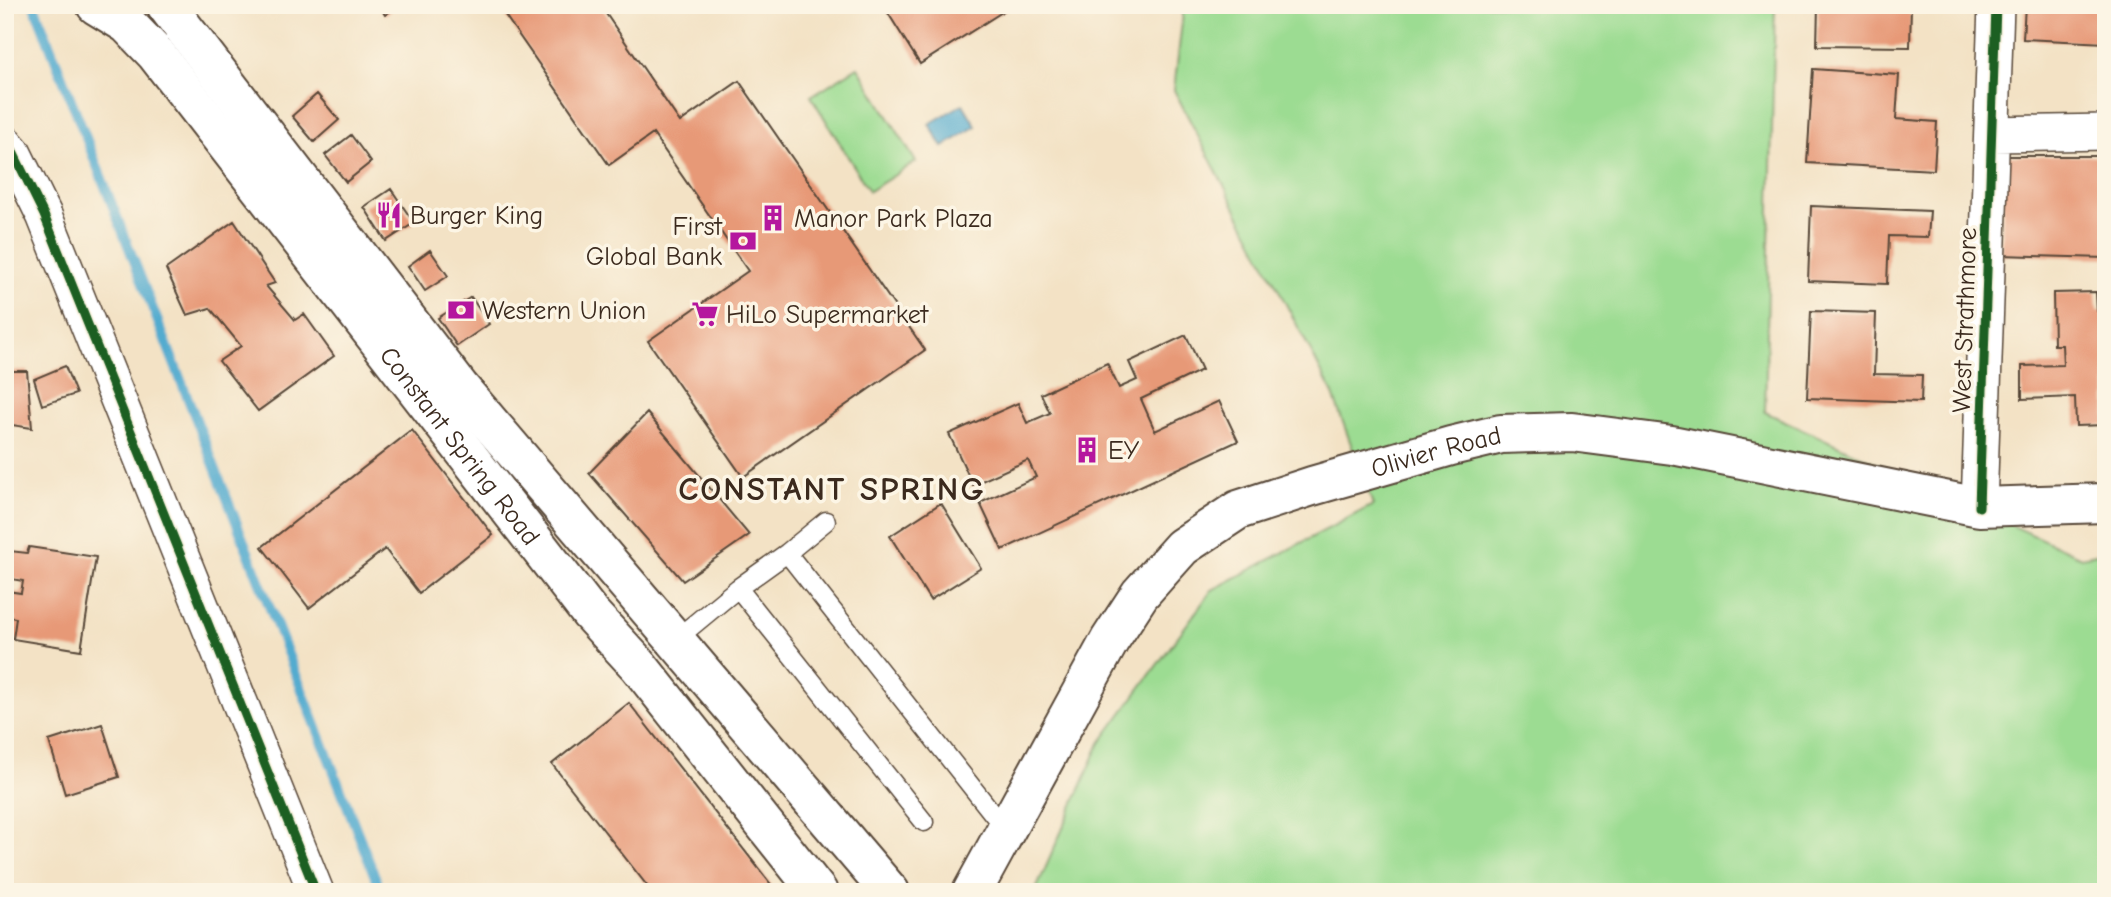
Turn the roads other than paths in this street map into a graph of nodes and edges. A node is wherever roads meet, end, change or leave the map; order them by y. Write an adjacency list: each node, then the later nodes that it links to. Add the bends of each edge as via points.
1 (96, 5): 16 (main road, Constant Spring Road, via 127,24 156,54 582,603 638,665)
2 (166, 5): 12 (main road, Constant Spring Road, via 460,388)
3 (1996, 5): 5 (street, West Strathmore)
4 (2106, 132): 5 (street)
5 (1992, 134): 8 (street, West Strathmore)
6 (5, 143): 15 (street, via 44,215)
7 (2106, 503): 8 (main road, Olivier Road)
8 (1979, 508): 14 (main road, Olivier Road, via 1685,447 1572,432 1501,434 1238,510 1182,547 1140,594)
9 (826, 521): 10 (lane)
10 (787, 553): 11 (lane); 14 (lane)
11 (738, 588): 12 (lane); 13 (lane)
12 (675, 640): 17 (main road, Constant Spring Road)
13 (924, 822)
14 (1005, 829): 18 (main road, Olivier Road)
15 (316, 892)
16 (818, 892)
17 (890, 892)
18 (972, 892)

